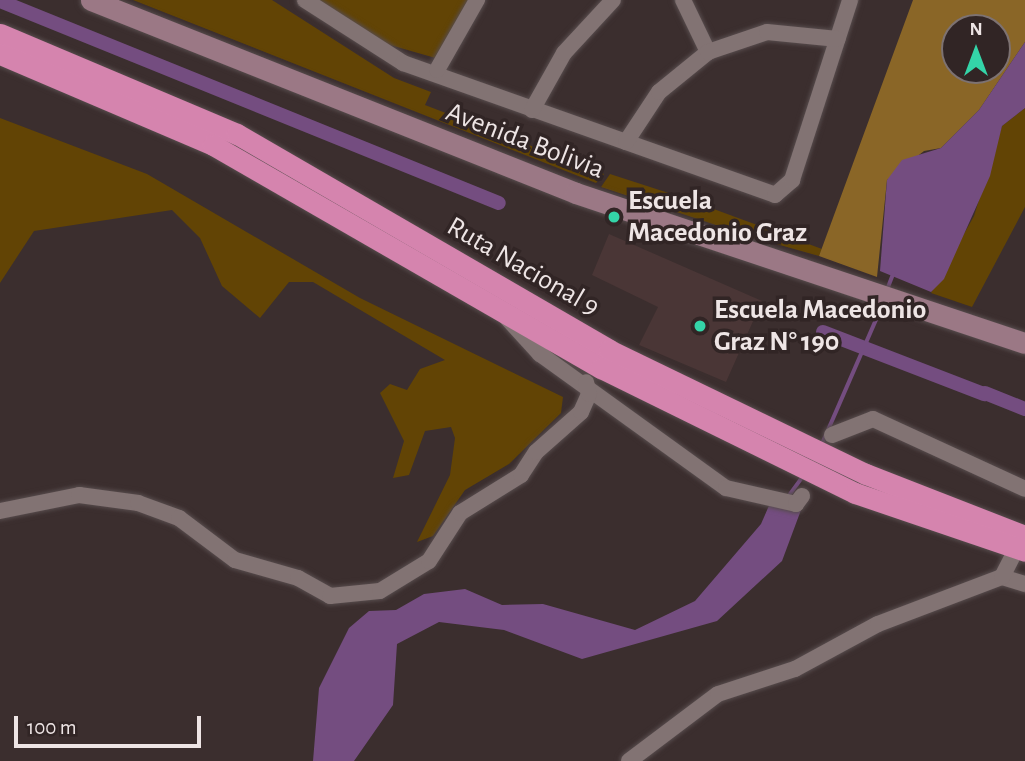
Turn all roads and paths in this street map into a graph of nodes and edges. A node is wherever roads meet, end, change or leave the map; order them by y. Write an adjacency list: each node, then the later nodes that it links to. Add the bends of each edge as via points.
1 (91, 0): 15 (street, Avenida Bolivia, via 576,192)
2 (305, 0): 11 (street, via 403,63)
3 (477, 0): 11 (street)
4 (613, 0): 12 (street, via 564,53)
5 (683, 0): 9 (street)
6 (850, 0): 8 (street)
7 (0, 34): 18 (highway, Ruta Nacional 9, via 237,134)
8 (838, 38): 9 (street, via 767,32); 13 (street, via 783,193 762,194)
9 (708, 52): 13 (street, via 659,92)
10 (0, 54): 14 (highway, Ruta Nacional 9, via 213,145)
11 (437, 70): 12 (street)
12 (532, 110): 13 (street)
13 (626, 142)
14 (501, 311): 16 (street, via 540,354); 18 (highway, Ruta Nacional 9)
15 (1025, 343)
16 (586, 382): 20 (street, via 726,488 796,503); 21 (street, via 589,394 581,412 536,452 521,475 460,513 429,562 380,592 330,596 298,578 236,560 178,518 138,503 79,495)
17 (832, 435): 19 (street, via 873,419)
18 (773, 441): 22 (highway, Ruta Nacional 9, via 860,483)
19 (1025, 489)
20 (802, 496)
21 (0, 511)
22 (1022, 545): 23 (street)
23 (1002, 577): 24 (street); 25 (street, via 878,624 794,669 718,694)
24 (1025, 584)
25 (629, 761)

